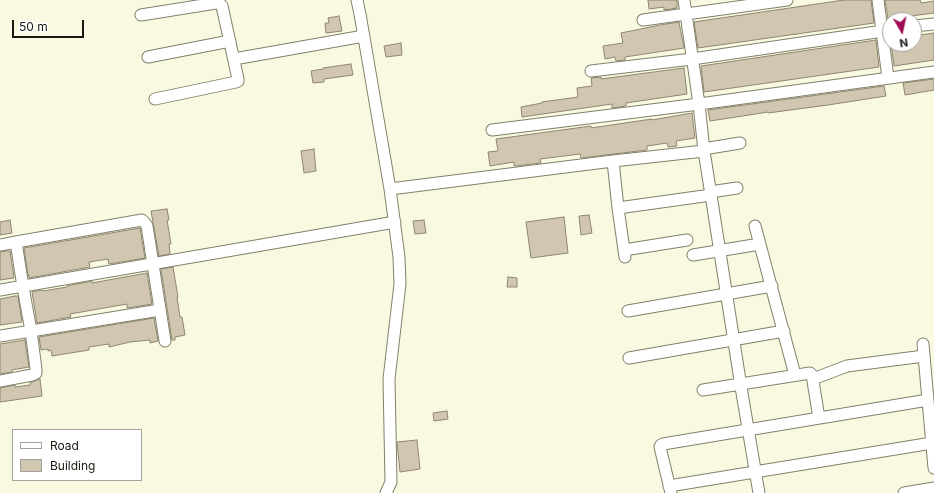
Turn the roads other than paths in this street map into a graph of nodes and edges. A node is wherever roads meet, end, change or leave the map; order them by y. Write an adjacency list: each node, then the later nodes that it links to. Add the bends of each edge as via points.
1 (356, 0): 12 (street)
2 (684, 0): 6 (street)
3 (787, 0): 6 (street)
4 (878, 0): 7 (street)
5 (141, 15): 13 (street, via 220,4)
6 (686, 15): 8 (street); 17 (street)
7 (882, 15)
8 (643, 20)
9 (934, 24): 10 (street)
10 (922, 25)
11 (882, 31): 17 (street)
12 (364, 36): 16 (street); 28 (street)
13 (230, 41): 15 (street); 16 (street)
14 (887, 52): 20 (street)
15 (148, 57)
16 (234, 59): 21 (street, via 238,79 236,82)
17 (692, 59): 18 (street); 22 (street)
18 (591, 71)
19 (934, 72): 20 (street)
20 (888, 78): 22 (street)
21 (155, 98)
22 (699, 104): 23 (street); 25 (street)
23 (492, 130)
24 (740, 143): 25 (street)
25 (704, 150): 26 (street); 29 (street)
26 (613, 161): 28 (street); 30 (street)
27 (737, 188): 29 (street)
28 (390, 189): 31 (street)
29 (710, 193): 30 (street); 37 (street)
30 (618, 208): 33 (street, via 624,253)
31 (395, 222): 39 (street); 67 (street, via 400,284 389,380 391,482)
32 (755, 226): 35 (street)
33 (687, 240)
34 (16, 242): 36 (street); 39 (street, via 142,220 147,226); 41 (street)
35 (760, 244): 37 (street); 40 (street)
36 (0, 245)
37 (720, 251): 38 (street); 43 (street)
38 (693, 255)
39 (152, 264): 41 (street); 44 (street)
40 (772, 286): 43 (street); 47 (street)
41 (23, 287): 42 (street); 46 (street)
42 (0, 290)
43 (726, 294): 45 (street); 49 (street)
44 (160, 310): 46 (street); 50 (street)
45 (628, 311)
46 (31, 331): 48 (street); 56 (street, via 36,373 32,376)
47 (784, 331): 49 (street); 54 (street)
48 (0, 336)
49 (733, 339): 53 (street); 57 (street)
50 (165, 341)
51 (923, 344): 52 (street)
52 (924, 356): 55 (street, via 847,366); 59 (street)
53 (629, 358)
54 (795, 375): 55 (street, via 810,373); 57 (street)
55 (813, 379): 60 (street)
56 (0, 381)
57 (740, 384): 58 (street); 61 (street)
58 (703, 390)
59 (928, 400): 60 (street); 62 (street)
60 (819, 418): 61 (street)
61 (748, 429): 64 (street); 66 (street, via 661,445)
62 (932, 443): 63 (street); 64 (street)
63 (934, 468)
64 (755, 473): 66 (street); 68 (street)
65 (934, 488): 69 (street)
66 (670, 490)
67 (386, 493)
68 (759, 493)
69 (904, 493)

